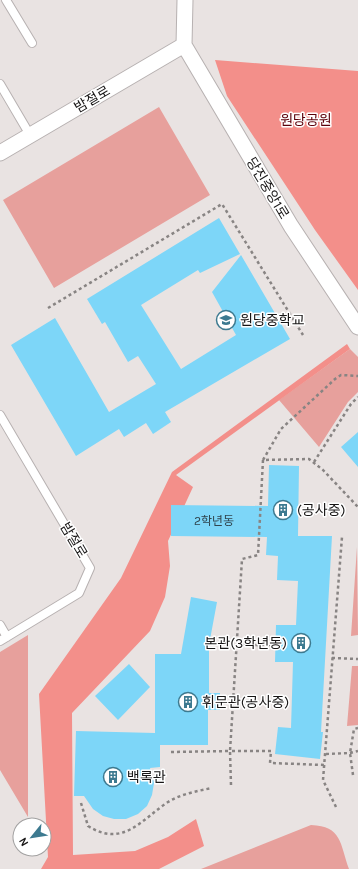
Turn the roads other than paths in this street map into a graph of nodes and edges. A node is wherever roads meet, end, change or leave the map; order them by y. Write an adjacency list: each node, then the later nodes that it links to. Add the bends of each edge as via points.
1 (6, 0): 3 (lane)
2 (185, 0): 4 (street)
3 (32, 43)
4 (184, 45): 6 (street, 밤절로); 8 (street, 당진중앙1로, via 291,226)
5 (0, 84): 6 (lane)
6 (30, 135): 7 (street, 밤절로)
7 (0, 153)
8 (358, 327)
9 (0, 415): 11 (lane, 밤절로, via 90,568 79,594)
10 (0, 625): 11 (lane, 밤절로)
11 (4, 639)

